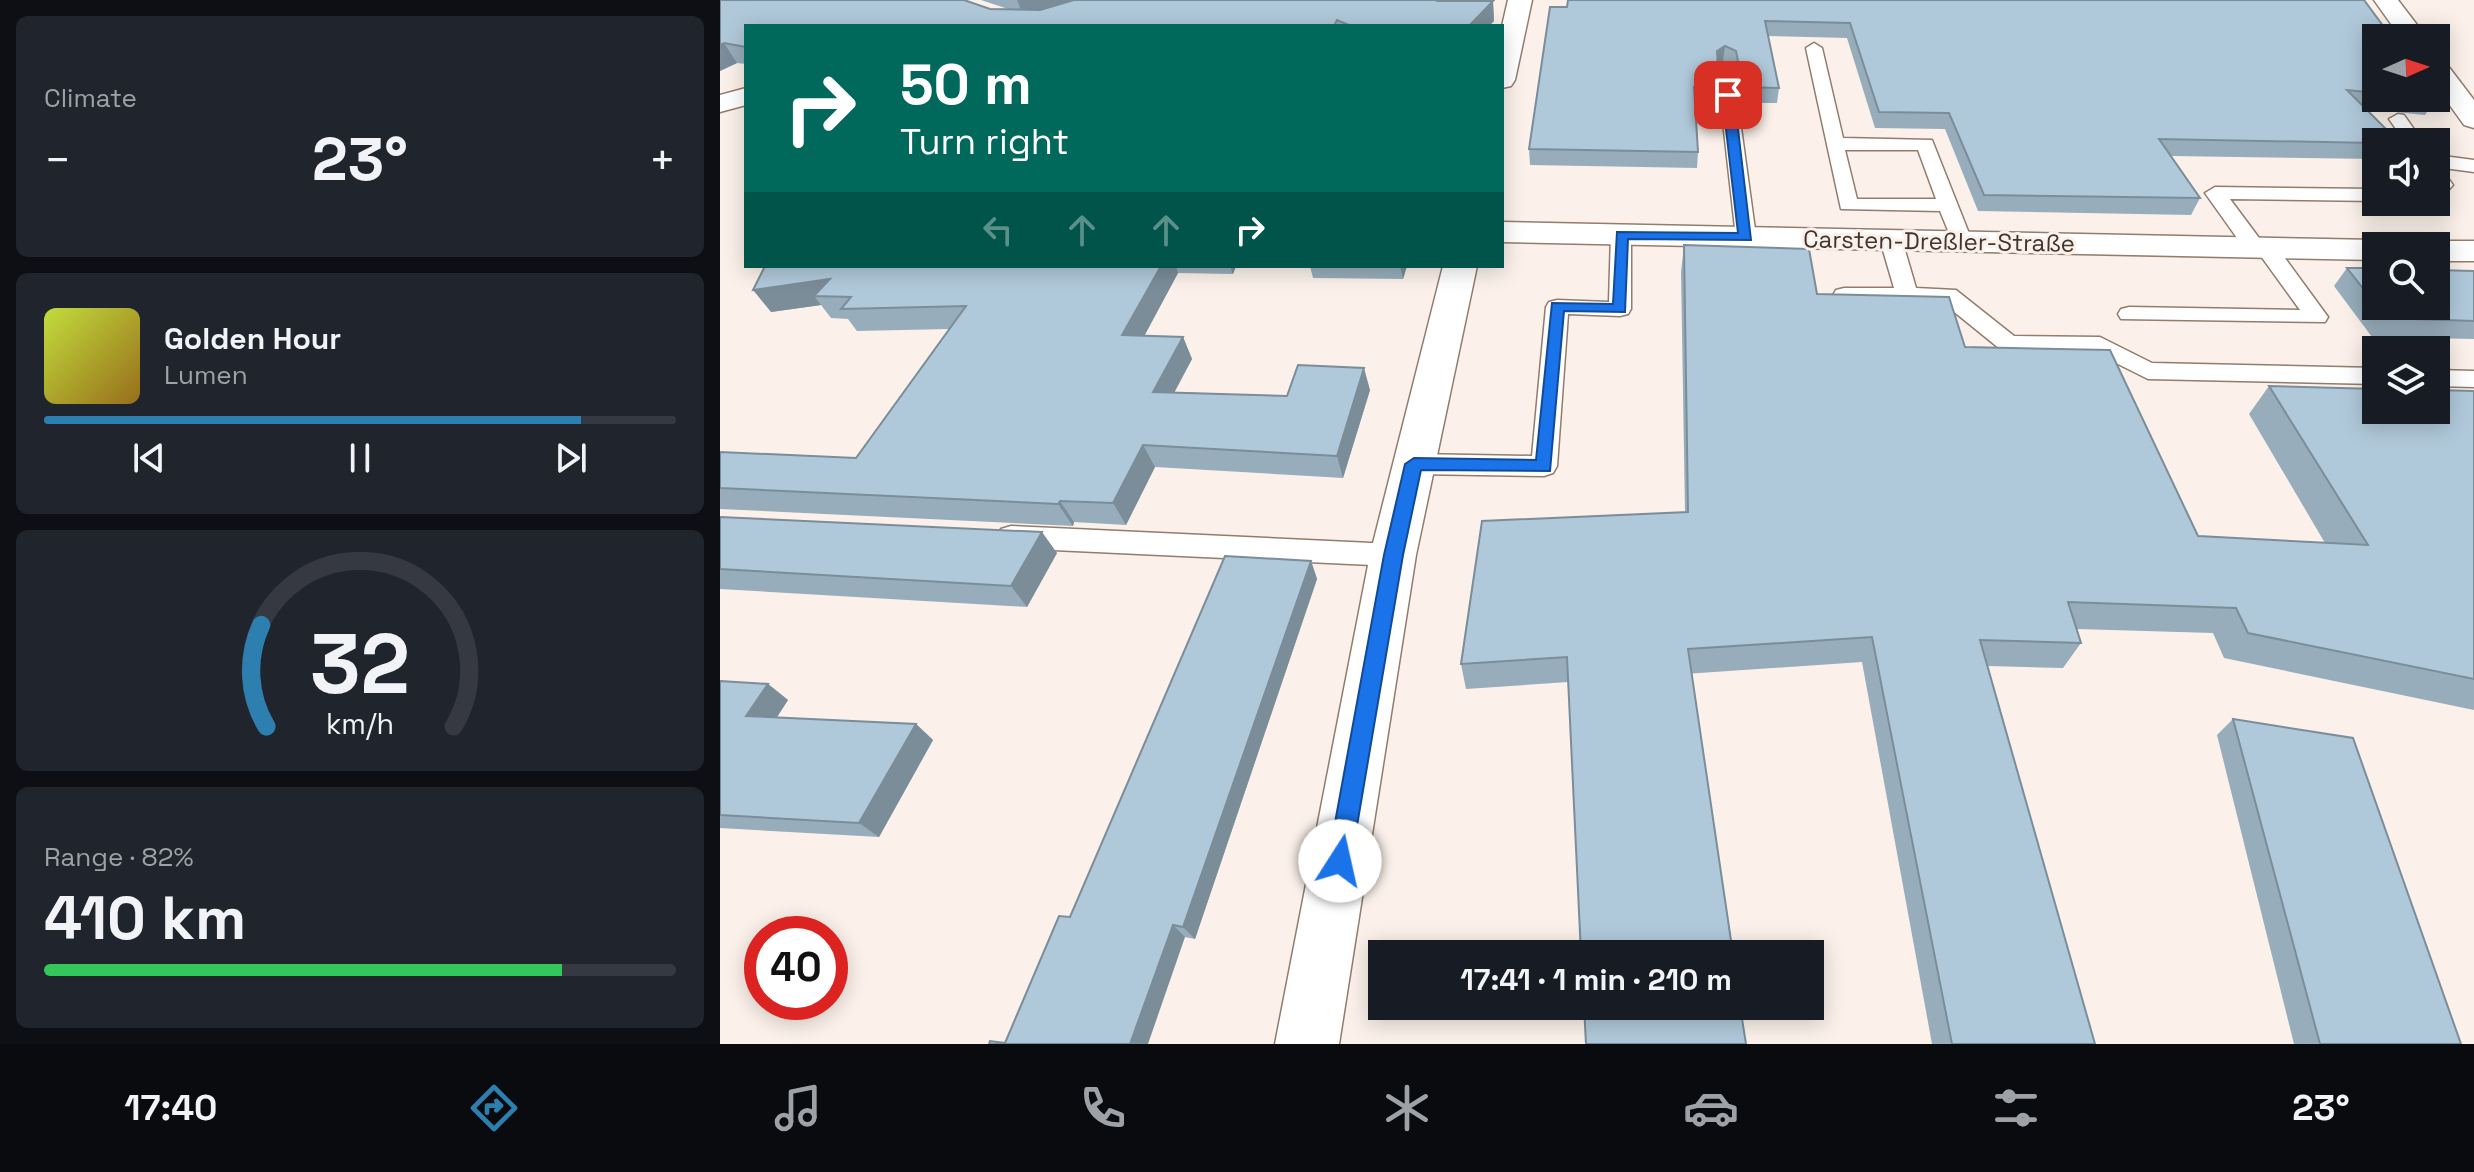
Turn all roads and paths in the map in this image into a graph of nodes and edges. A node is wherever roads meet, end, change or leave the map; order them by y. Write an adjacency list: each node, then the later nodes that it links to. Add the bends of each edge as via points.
1 (1520, 0): 6 (street)
2 (2386, 0): 3 (street)
3 (2404, 24)
4 (1814, 48): 13 (lane)
5 (1725, 69): 20 (lane)
6 (1504, 71)
7 (2450, 87): 11 (street)
8 (744, 97): 9 (street)
9 (720, 104)
10 (2398, 119): 12 (lane)
11 (2474, 119)
12 (2404, 128)
13 (1834, 144): 17 (lane, via 1925,144); 17 (lane, via 1848,205)
14 (2450, 163): 15 (lane)
15 (2474, 166)
16 (2362, 195): 23 (lane, via 2215,193)
17 (1948, 205): 22 (lane)
18 (1504, 232): 19 (street, Carsten-Dreßler-Straße)
19 (1621, 234): 20 (street, Carsten-Dreßler-Straße); 34 (lane, via 1620,309 1557,307 1544,466)
20 (1746, 237): 21 (street, Carsten-Dreßler-Straße)
21 (1891, 240): 22 (street, Carsten-Dreßler-Straße); 29 (lane)
22 (1961, 241): 23 (street, Carsten-Dreßler-Straße)
23 (2261, 248): 24 (street, Carsten-Dreßler-Straße); 30 (lane, via 2317,317)
24 (2362, 250)
25 (2450, 251): 26 (street)
26 (2474, 251)
27 (1460, 268): 34 (street)
28 (1844, 295): 29 (lane)
29 (1907, 295): 31 (lane, via 1948,295 2008,344 2100,345 2148,371)
30 (2129, 314)
31 (2362, 376)
32 (2450, 378): 33 (lane)
33 (2474, 379)
34 (1414, 464): 36 (street)
35 (981, 535): 36 (lane)
36 (1393, 555): 37 (street)
37 (1307, 1044)

